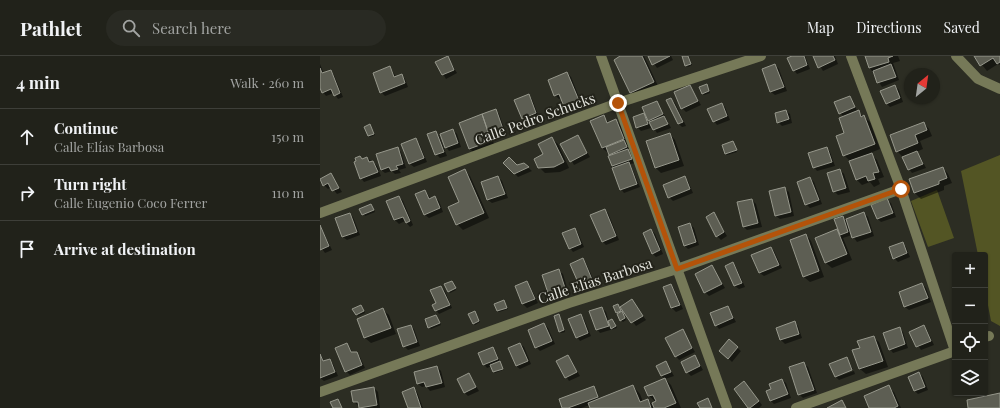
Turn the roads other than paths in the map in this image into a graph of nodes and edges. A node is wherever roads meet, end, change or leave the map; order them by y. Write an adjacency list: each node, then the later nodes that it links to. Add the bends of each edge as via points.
1 (601, 56): 6 (street)
2 (761, 56): 6 (street, Calle Pedro Schucks)
3 (851, 56): 7 (street)
4 (956, 56): 5 (street, via 978,79)
5 (1000, 89)
6 (618, 103): 8 (street, Calle Pedro Schucks); 9 (street)
7 (901, 189): 9 (street, Calle Elías Barbosa); 10 (street)
8 (320, 213)
9 (677, 269): 12 (street, Calle Elías Barbosa, via 569,303); 13 (street)
10 (952, 342)
11 (952, 352): 14 (street)
12 (320, 392)
13 (727, 408)
14 (796, 408)

